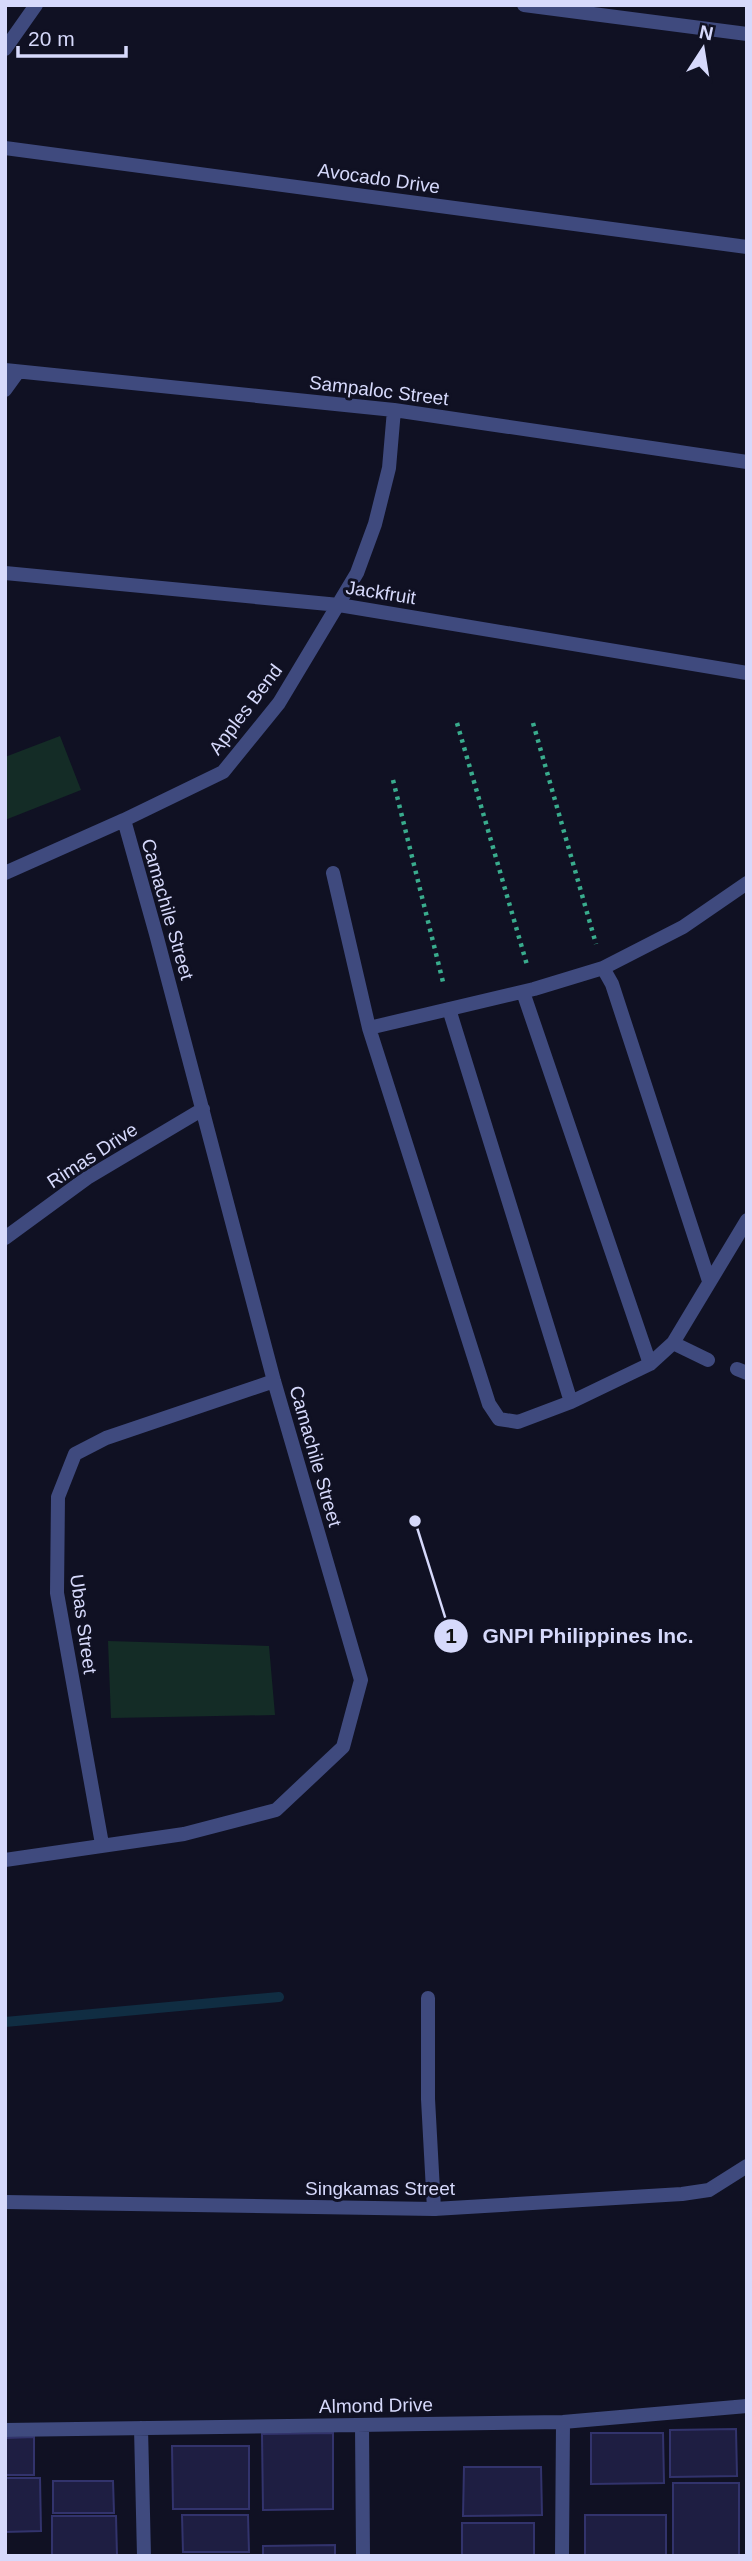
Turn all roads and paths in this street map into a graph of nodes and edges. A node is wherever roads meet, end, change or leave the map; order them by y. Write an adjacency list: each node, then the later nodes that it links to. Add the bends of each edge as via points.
1 (36, 5): 4 (street)
2 (524, 5): 3 (street)
3 (747, 34)
4 (5, 49)
5 (5, 148): 6 (street, Avocado Drive)
6 (747, 247)
7 (12, 371): 8 (street); 9 (street, Sampaloc Street)
8 (5, 390)
9 (394, 410): 10 (street, Sampaloc Street); 12 (street, Apples Bend, via 389,468 375,524 357,573)
10 (747, 462)
11 (5, 573): 12 (street, Jackfruit)
12 (339, 604): 13 (street, Jackfruit); 17 (street, Apples Bend, via 279,703 223,772)
13 (747, 673)
14 (457, 723): 22 (path)
15 (533, 723): 21 (path)
16 (393, 780): 23 (path)
17 (124, 820): 18 (street, Apples Bend); 25 (street, Camachile Street)
18 (5, 873)
19 (333, 873): 24 (street)
20 (747, 883): 21 (street, via 683,927)
21 (603, 968): 22 (street); 28 (street)
22 (529, 991): 23 (street); 31 (street)
23 (449, 1009): 24 (street); 33 (street)
24 (369, 1028): 33 (street, via 489,1404 499,1419 518,1422)
25 (203, 1109): 27 (street, Rimas Drive, via 87,1178); 32 (street, Camachile Street)
26 (747, 1220): 28 (street)
27 (5, 1238)
28 (709, 1281): 29 (street)
29 (673, 1343): 30 (street); 31 (street)
30 (708, 1360)
31 (650, 1364): 33 (street)
32 (274, 1381): 34 (street, Ubas Street, via 106,1438 75,1454 58,1497 57,1593); 34 (street, Camachile Street, via 362,1680 343,1747 276,1810 184,1834)
33 (570, 1402)
34 (102, 1844): 35 (street, Camachile Street)
35 (5, 1860)
36 (428, 1997): 39 (street)
37 (747, 2166): 39 (street, Singkamas Street, via 709,2190 682,2194)
38 (5, 2202): 39 (street, Singkamas Street)
39 (435, 2209)
40 (747, 2406): 41 (street, Almond Drive)
41 (563, 2422): 42 (street, Almond Drive); 47 (street)
42 (362, 2425): 43 (street, Almond Drive); 46 (street)
43 (141, 2428): 44 (street, Almond Drive); 45 (street)
44 (5, 2430)
45 (144, 2556)
46 (362, 2556)
47 (562, 2556)

